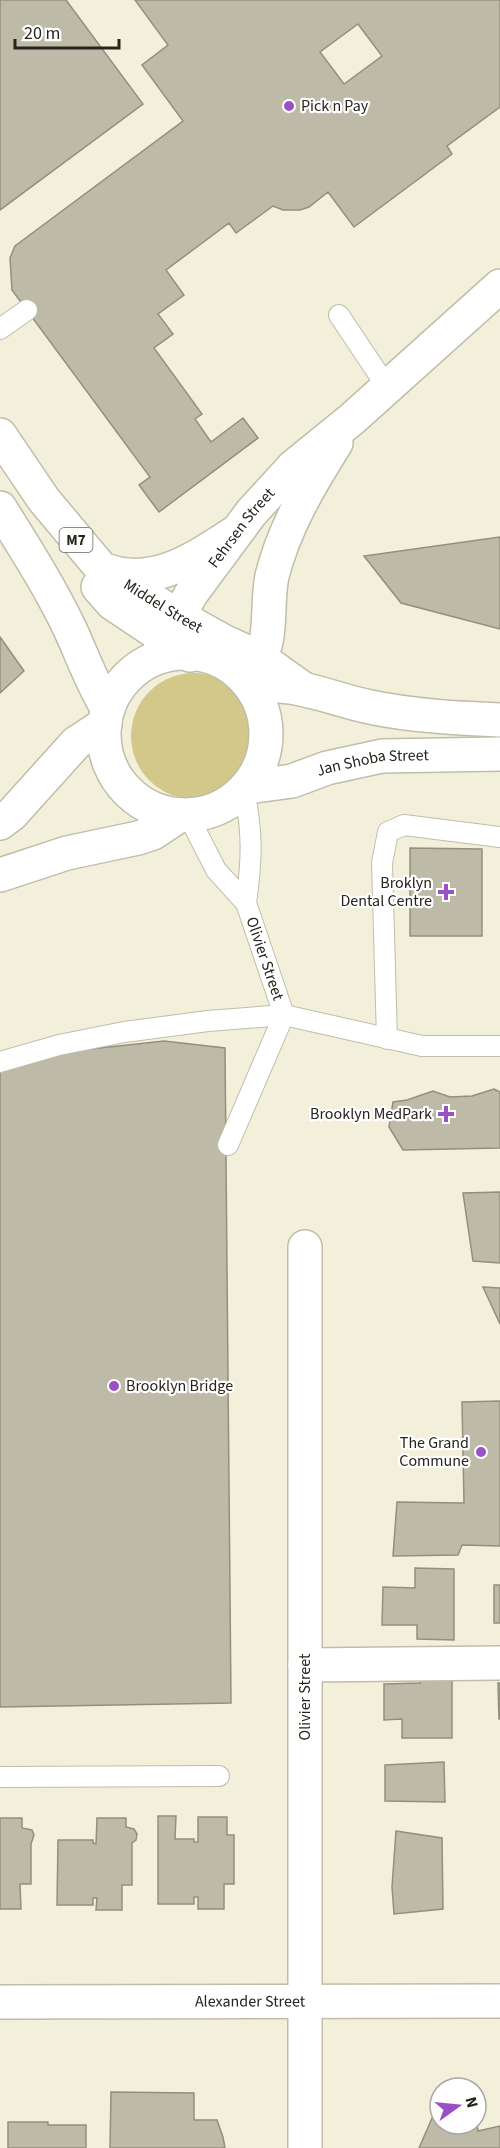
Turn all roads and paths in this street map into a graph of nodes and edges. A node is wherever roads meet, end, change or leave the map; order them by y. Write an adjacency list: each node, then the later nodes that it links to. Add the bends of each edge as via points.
1 (500, 286): 5 (street, Fehrsen Street)
2 (27, 310): 4 (lane)
3 (339, 315): 5 (lane)
4 (0, 329)
5 (387, 387): 6 (street, Fehrsen Street)
6 (352, 419): 10 (street, Fehrsen Street, via 294,466); 13 (street, Fehrsen Street, via 309,486 279,554 272,578 267,638)
7 (0, 435): 8 (street, Middel Street / M7)
8 (44, 500): 11 (street, Middel Street / M7); 12 (street, Middel Street / M7, via 54,530 73,559 112,603)
9 (0, 508): 14 (street, via 49,587)
10 (236, 532): 11 (street, via 161,573 121,575); 12 (street, Fehrsen Street, via 202,579)
11 (101, 568): 12 (street, Middel Street / M7)
12 (173, 642): 13 (street, Middel Street / M7); 14 (street, via 119,687)
13 (254, 678): 15 (street, via 415,715); 17 (street, via 266,741 256,773)
14 (106, 717): 18 (street, via 105,746 111,767 123,786 138,801 158,811); 19 (street)
15 (500, 720)
16 (500, 754): 17 (street, Jan Shoba Street, via 382,756 327,768 292,781)
17 (245, 788): 18 (street, via 215,810); 22 (lane, Olivier Street, via 252,846)
18 (184, 815): 21 (street, via 145,835 57,856); 22 (lane, Olivier Street, via 216,870)
19 (0, 823)
20 (500, 837): 24 (lane, via 404,825 388,832 382,863)
21 (0, 875)
22 (246, 903): 23 (lane, Olivier Street)
23 (284, 1015): 24 (lane); 26 (lane, via 124,1032); 27 (lane)
24 (387, 1039): 25 (lane, via 422,1046)
25 (500, 1046)
26 (0, 1062)
27 (228, 1145)
28 (305, 1247): 30 (street, Olivier Street)
29 (500, 1663): 30 (street)
30 (304, 1665): 33 (street, Olivier Street)
31 (219, 1776): 32 (lane)
32 (0, 1777)
33 (305, 2001): 34 (street, Alexander Street); 35 (street, Alexander Street); 36 (street, Olivier Street)
34 (500, 2001)
35 (0, 2002)
36 (305, 2148)

